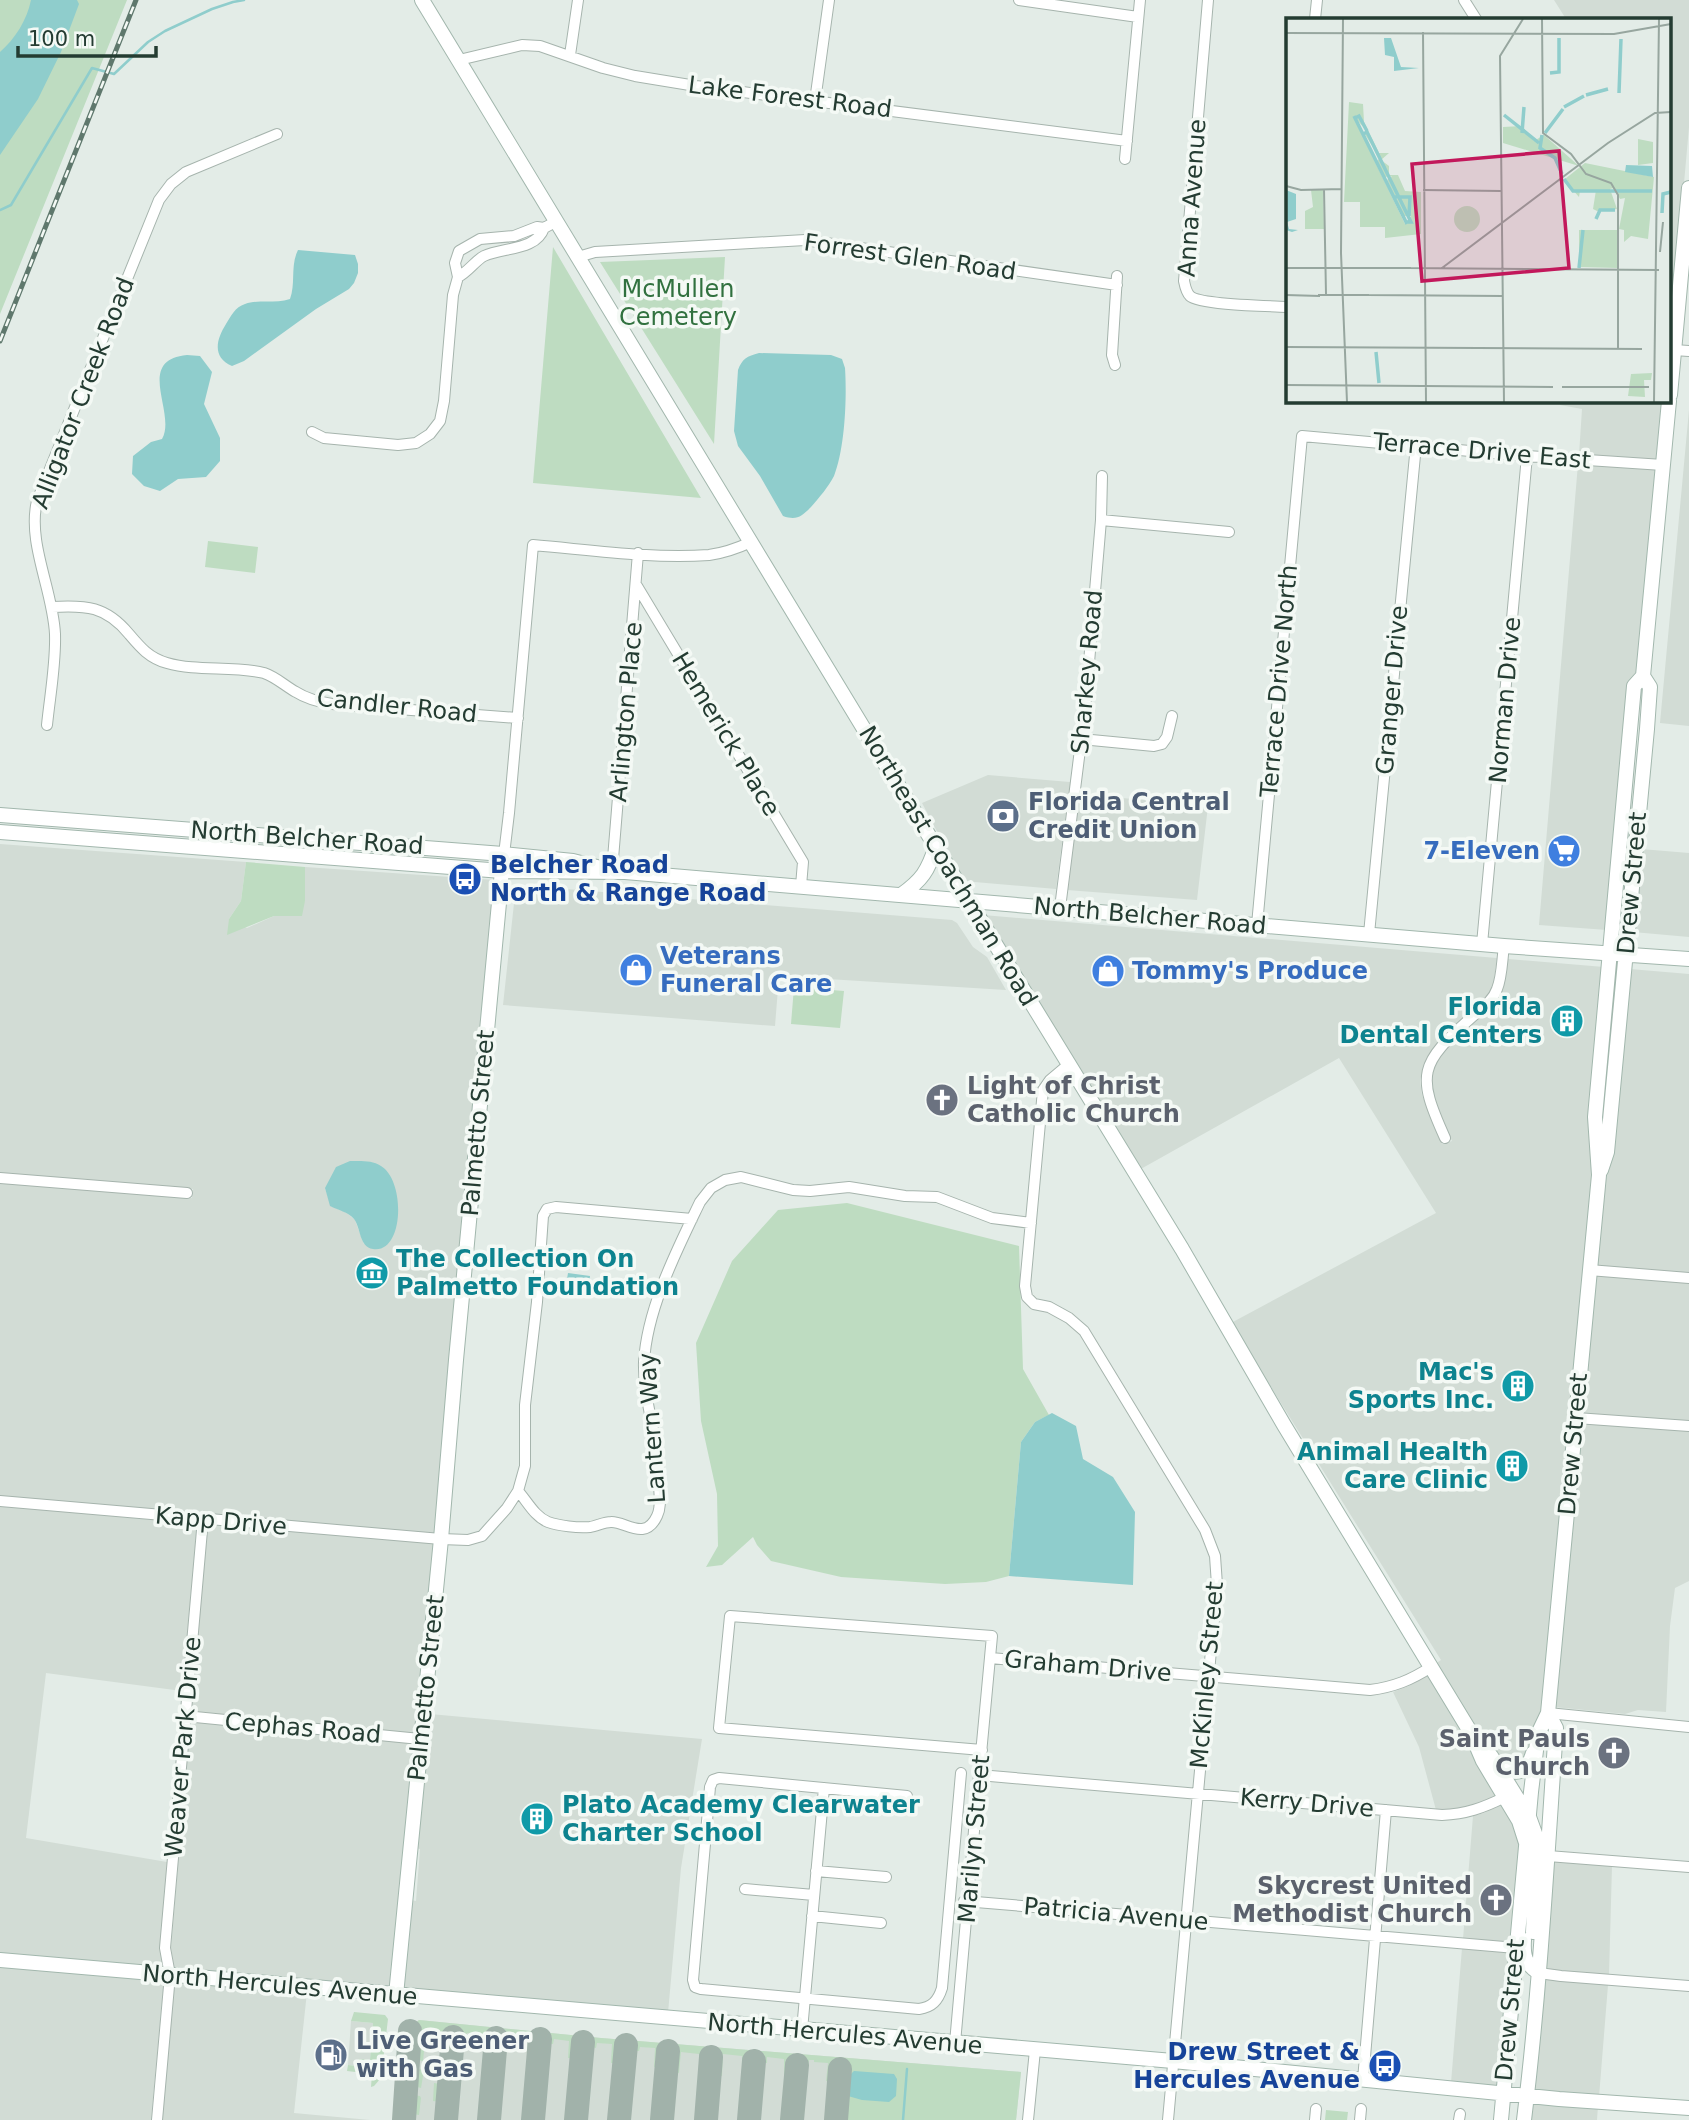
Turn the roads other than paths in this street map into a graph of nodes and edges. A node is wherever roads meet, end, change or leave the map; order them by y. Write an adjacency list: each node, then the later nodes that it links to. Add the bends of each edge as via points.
1 (422, 0): 13 (main road, Northeast Coachman Road)
2 (578, 0): 12 (street)
3 (829, 0): 14 (street)
4 (1018, 0): 9 (street)
5 (1140, 0): 9 (street)
6 (1208, 0): 25 (street, Anna Avenue, via 1185,289 1203,301)
7 (1317, 0): 10 (street)
8 (1464, 0): 11 (street)
9 (1138, 17): 16 (street)
10 (1315, 18)
11 (1474, 18)
12 (570, 55): 13 (street, Lake Forest Road, via 522,45); 14 (street, Lake Forest Road, via 635,76)
13 (459, 60): 19 (main road, Northeast Coachman Road)
14 (815, 101): 16 (street, Lake Forest Road)
15 (277, 134): 42 (street, Alligator Creek Road, via 186,172 159,200 37,501 34,529)
16 (1127, 141): 17 (street)
17 (1125, 159)
18 (1689, 188): 20 (main road)
19 (550, 225): 21 (street); 22 (street, via 528,244); 23 (main road, Northeast Coachman Road)
20 (1687, 235): 26 (main road)
21 (475, 241): 22 (street); 24 (street, via 459,251 455,263)
22 (482, 256): 24 (street)
23 (578, 257): 28 (street, Forrest Glen Road, via 595,252 805,240 1117,281); 39 (main road, Northeast Coachman Road)
24 (458, 277): 31 (street, via 444,401 440,421 430,434 416,443 398,445 324,438)
25 (1286, 307)
26 (1674, 312): 27 (main road)
27 (1681, 351): 29 (main road)
28 (1115, 365)
29 (1672, 388)
30 (1669, 402): 35 (main road, Drew Street)
31 (312, 432)
32 (1302, 436): 33 (street, Terrace Drive East); 58 (street, Terrace Drive North)
33 (1416, 445): 34 (street, Terrace Drive East); 59 (street, Granger Drive)
34 (1527, 456): 35 (street, Terrace Drive East); 60 (street, Norman Drive)
35 (1663, 465): 43 (main road, Drew Street)
36 (1102, 476): 37 (street, Sharkey Road)
37 (1101, 520): 38 (street); 47 (street, Sharkey Road)
38 (1229, 531)
39 (751, 542): 40 (street, via 710,555); 50 (main road, Northeast Coachman Road)
40 (638, 553): 41 (street, Arlington Place); 45 (street, Palmetto Street, via 533,545)
41 (637, 586): 53 (street, Arlington Place); 54 (street, Hemerick Place, via 803,862)
42 (52, 607): 45 (street, Candler Road, via 98,609 112,617 139,647 166,663 265,673 310,699 335,705); 46 (street, Alligator Creek Road, via 55,635)
43 (1643, 676): 62 (main road, Drew Street, via 1634,685); 63 (main road, Drew Street, via 1650,687)
44 (1172, 716): 47 (street, via 1163,744)
45 (518, 718): 51 (street, Palmetto Street)
46 (47, 725)
47 (1081, 739): 57 (street, Sharkey Road)
48 (0, 815): 51 (main road, North Belcher Road)
49 (0, 832): 52 (main road, North Belcher Road)
50 (936, 846): 55 (main road, via 929,868); 56 (main road, Northeast Coachman Road)
51 (503, 854): 52 (street, Palmetto Street); 53 (main road, North Belcher Road, via 573,861)
52 (502, 871): 53 (main road, North Belcher Road); 79 (main road, Palmetto Street)
53 (612, 872): 54 (main road, North Belcher Road)
54 (801, 886): 55 (main road, North Belcher Road)
55 (901, 895): 56 (main road, North Belcher Road)
56 (968, 900): 57 (main road, North Belcher Road); 65 (main road, Northeast Coachman Road)
57 (1060, 908): 58 (main road, North Belcher Road)
58 (1257, 925): 59 (main road, North Belcher Road)
59 (1369, 934): 60 (main road, North Belcher Road)
60 (1482, 944): 61 (main road, North Belcher Road)
61 (1504, 946): 62 (main road, North Belcher Road); 66 (street, via 1493,998 1446,1040 1428,1069 1427,1094)
62 (1610, 953): 63 (main road, North Belcher Road); 67 (main road, Drew Street, via 1595,1117)
63 (1626, 954): 64 (main road, North Belcher Road); 67 (main road, Drew Street, via 1607,1152)
64 (1689, 959)
65 (1069, 1064): 71 (street, via 1043,1090); 81 (main road, Northeast Coachman Road)
66 (1445, 1138)
67 (1599, 1175): 72 (main road, Drew Street)
68 (0, 1178): 69 (street)
69 (187, 1193)
70 (692, 1219): 71 (street, Lantern Way, via 711,1188 741,1177 793,1190 849,1186 905,1196 937,1196 992,1218); 76 (street, via 547,1209 525,1405 525,1466); 76 (street, Lantern Way, via 654,1308 644,1362 658,1456 659,1514 653,1523 634,1529 616,1522 590,1527 558,1524 539,1517)
71 (1031, 1223): 82 (street, McKinley Street, via 1027,1297 1084,1331 1205,1530 1217,1585)
72 (1589, 1270): 73 (street); 74 (main road, Drew Street)
73 (1689, 1278)
74 (1576, 1418): 75 (street); 83 (main road, Drew Street)
75 (1689, 1426)
76 (518, 1491): 79 (street, Kapp Drive, via 482,1536)
77 (0, 1502): 78 (street, Kapp Drive)
78 (203, 1519): 79 (street, Kapp Drive); 84 (street, Weaver Park Drive)
79 (441, 1539): 88 (main road, Palmetto Street)
80 (990, 1658): 82 (street, Graham Drive); 89 (street, Marilyn Street); 89 (street, Marilyn Street, via 992,1636 730,1616 724,1659 719,1728)
81 (1431, 1667): 82 (street, Graham Drive, via 1407,1682 1370,1690); 86 (main road, Northeast Coachman Road)
82 (1207, 1676): 94 (street, McKinley Street)
83 (1548, 1713): 85 (street); 87 (main road, Drew Street); 100 (main road, Drew Street, via 1556,1728)
84 (186, 1716): 88 (street, Cephas Road); 116 (street, Weaver Park Drive, via 165,1948)
85 (1689, 1727)
86 (1471, 1733): 90 (main road, Northeast Coachman Road); 96 (main road, Northeast Coachman Road)
87 (1538, 1734): 90 (main road, via 1530,1764 1516,1773); 98 (main road, Drew Street)
88 (420, 1739): 118 (main road, Palmetto Street)
89 (982, 1750): 92 (street, Marilyn Street)
90 (1499, 1768): 98 (main road, Northeast Coachman Road)
91 (961, 1773): 107 (street)
92 (979, 1775): 94 (street, Kerry Drive); 108 (street, Marilyn Street)
93 (824, 1788): 95 (street); 102 (street); 119 (street, via 719,1778 710,1787 695,1987)
94 (1197, 1794): 97 (street, Kerry Drive); 110 (street, McKinley Street)
95 (906, 1796)
96 (1504, 1797): 97 (street, Kerry Drive, via 1463,1814); 99 (main road, Northeast Coachman Road)
97 (1386, 1810): 112 (street)
98 (1529, 1816): 99 (main road, Drew Street); 115 (main road, Drew Street, via 1537,1853)
99 (1526, 1843): 105 (main road, Drew Street)
100 (1548, 1857): 101 (street); 115 (main road, Drew Street)
101 (1689, 1867)
102 (816, 1871): 103 (street); 106 (street)
103 (886, 1877)
104 (745, 1889): 106 (street)
105 (1521, 1893): 113 (main road, Drew Street); 115 (main road, via 1526,1919 1524,1956)
106 (814, 1895): 109 (street)
107 (951, 1900): 108 (street, Patricia Avenue); 119 (street, via 942,1988 927,2008)
108 (968, 1901): 110 (street, Patricia Avenue); 121 (street, Marilyn Street)
109 (812, 1916): 111 (street); 119 (street)
110 (1186, 1920): 112 (street, Patricia Avenue); 123 (street, McKinley Street)
111 (881, 1923)
112 (1376, 1937): 113 (street, Patricia Avenue); 124 (street)
113 (1516, 1948): 125 (main road, Drew Street)
114 (0, 1961): 116 (main road, North Hercules Avenue)
115 (1535, 1970): 117 (street); 126 (main road, Drew Street)
116 (170, 1975): 118 (main road, North Hercules Avenue); 128 (street, Weaver Park Drive)
117 (1689, 1986)
118 (396, 1995): 120 (main road, North Hercules Avenue)
119 (805, 1999): 120 (street)
120 (802, 2029): 121 (main road, North Hercules Avenue)
121 (955, 2043): 122 (main road, North Hercules Avenue)
122 (1035, 2050): 123 (main road, North Hercules Avenue); 129 (street)
123 (1173, 2062): 124 (main road, North Hercules Avenue); 130 (street, McKinley Street)
124 (1363, 2080): 125 (main road, North Hercules Avenue)
125 (1503, 2094): 126 (main road, North Hercules Avenue); 131 (main road, Drew Street)
126 (1527, 2096): 127 (main road, North Hercules Avenue); 132 (main road, Drew Street)
127 (1689, 2108)
128 (157, 2120)
129 (1028, 2120)
130 (1168, 2120)
131 (1501, 2120)
132 (1524, 2120)

